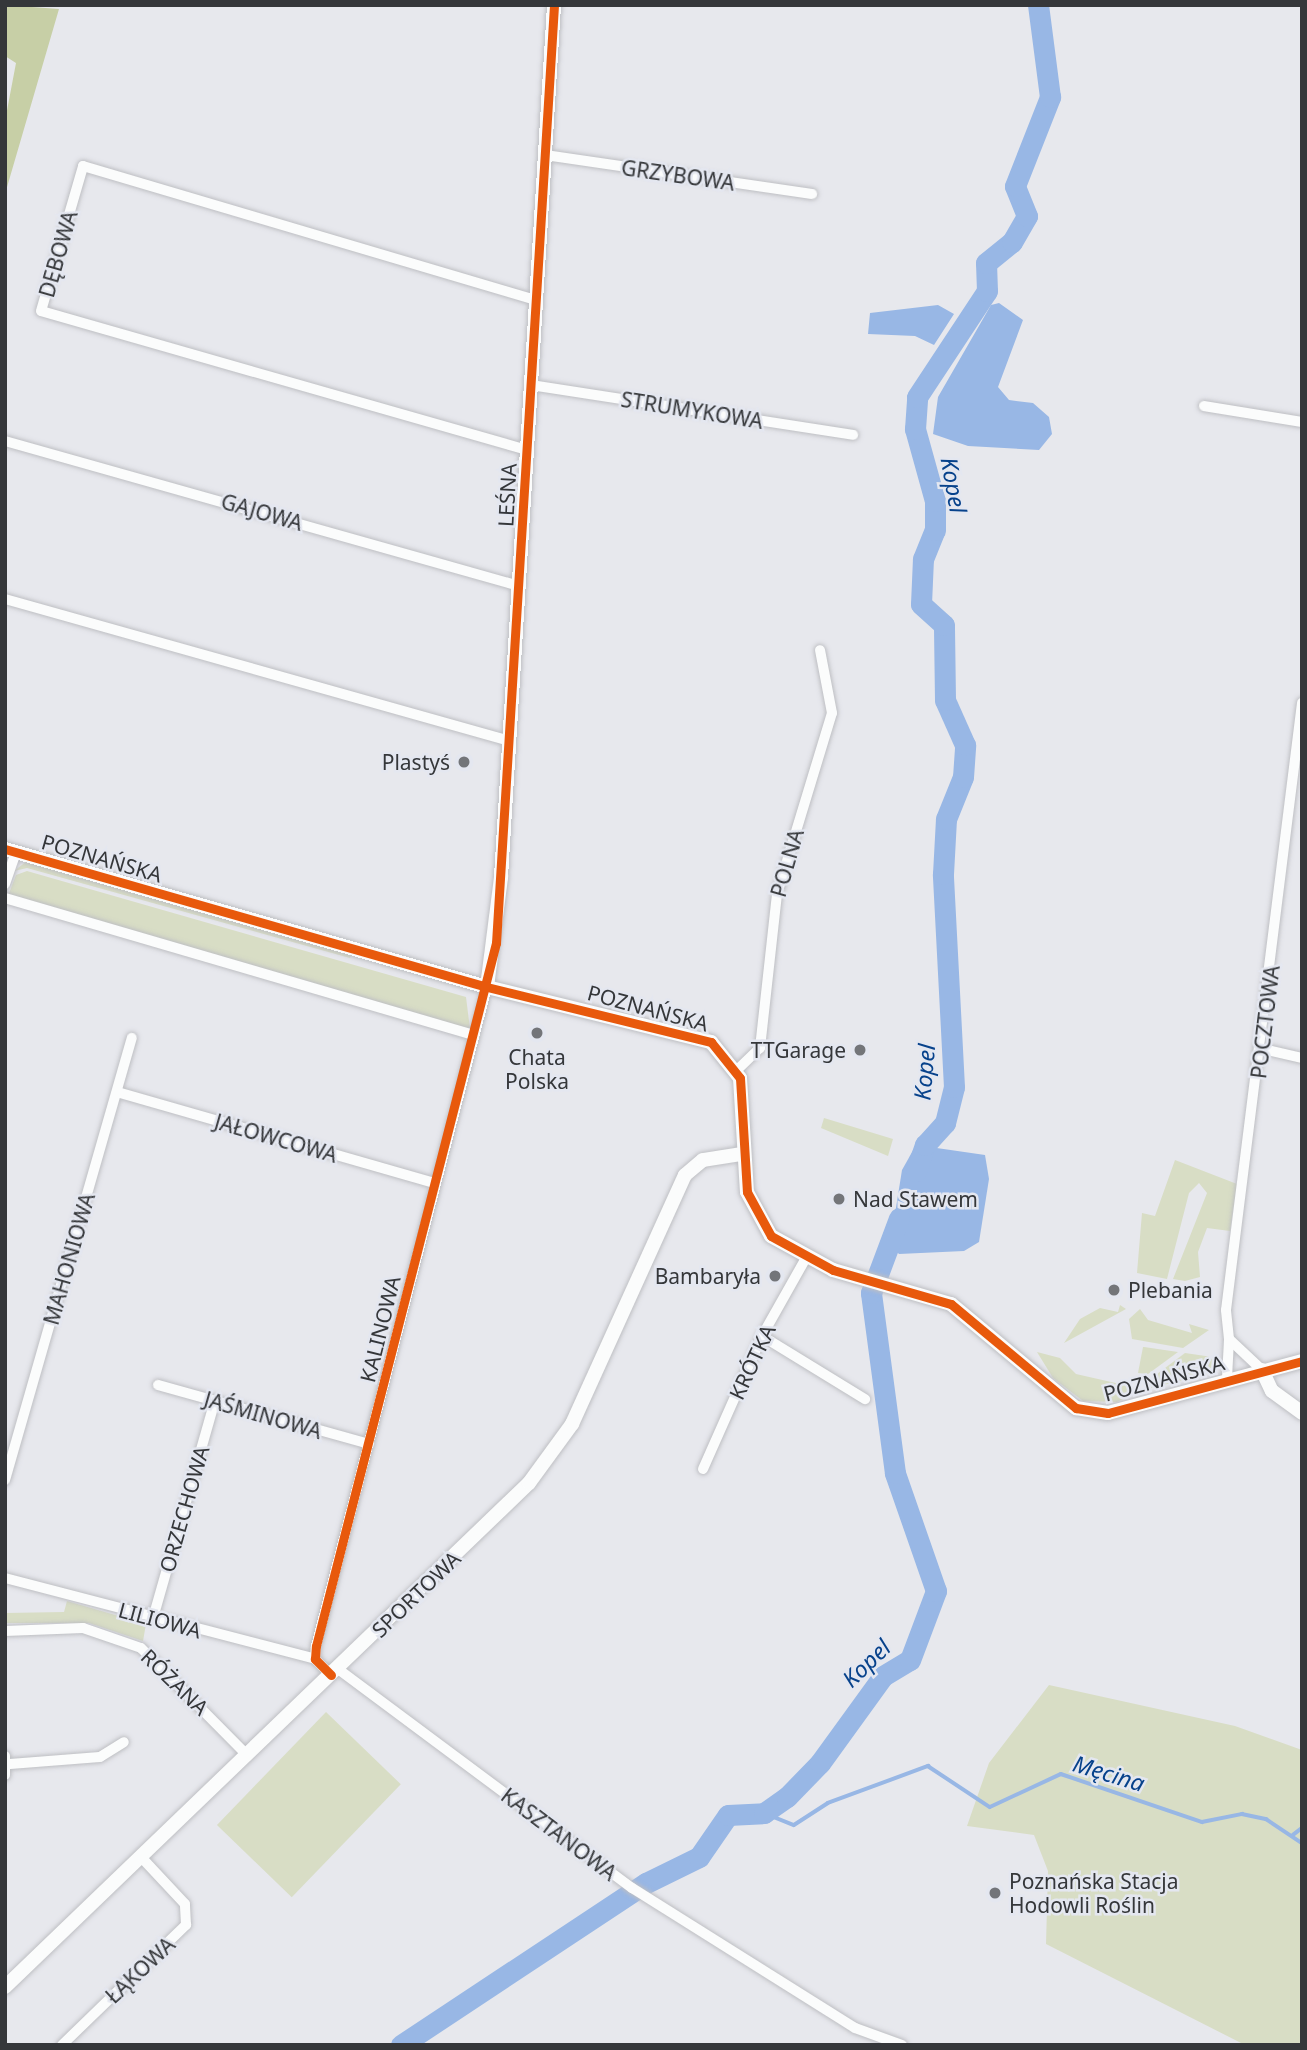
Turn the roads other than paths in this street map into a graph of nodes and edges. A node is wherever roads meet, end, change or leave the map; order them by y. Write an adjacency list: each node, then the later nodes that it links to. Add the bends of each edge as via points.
1 (554, 5): 2 (street, LEŚNA)
2 (545, 155): 3 (street, GRZYBOWA); 4 (street, LEŚNA)
3 (812, 194)
4 (536, 300): 5 (street, LEŚNA); 10 (street, DĘBOWA, via 83,166 41,311)
5 (531, 385): 8 (street, STRUMYKOWA); 10 (street, LEŚNA)
6 (1205, 406): 7 (street)
7 (1302, 422)
8 (853, 435)
9 (5, 441): 11 (street, GAJOWA)
10 (527, 450): 11 (street, LEŚNA)
11 (519, 586): 15 (street, LEŚNA)
12 (5, 599): 15 (street)
13 (820, 650): 24 (street, POLNA, via 832,713 777,894 760,1048)
14 (1302, 703): 22 (street, POCZTOWA)
15 (510, 741): 19 (street, LEŚNA, via 496,943)
16 (11, 850): 17 (street); 19 (street, POZNAŃSKA)
17 (5, 884)
18 (5, 898): 20 (street)
19 (487, 987): 20 (street, KALINOWA); 24 (street, POZNAŃSKA, via 697,1036 724,1051)
20 (474, 1035): 27 (street, KALINOWA)
21 (132, 1038): 25 (street, MAHONIOWA)
22 (1263, 1049): 23 (street); 30 (street, POCZTOWA, via 1226,1310)
23 (1302, 1058)
24 (737, 1070): 26 (street, POZNAŃSKA)
25 (117, 1092): 27 (street, JAŁOWCOWA); 40 (street, MAHONIOWA)
26 (742, 1154): 28 (street, POZNAŃSKA, via 747,1192 760,1223); 45 (street, SPORTOWA, via 703,1160 685,1175 558,1446 493,1520)
27 (435, 1184): 38 (street, KALINOWA)
28 (806, 1258): 29 (street, KRÓTKA); 33 (street, POZNAŃSKA, via 951,1304 1083,1411 1108,1413)
29 (761, 1336): 35 (street); 39 (street, KRÓTKA)
30 (1229, 1339): 32 (street); 33 (street, POCZTOWA)
31 (1302, 1361): 32 (street, POZNAŃSKA)
32 (1262, 1370): 33 (street, POZNAŃSKA); 37 (street, via 1272,1391)
33 (1227, 1378)
34 (158, 1385): 36 (street, JAŚMINOWA)
35 (865, 1399)
36 (215, 1401): 38 (street, JAŚMINOWA); 42 (street, ORZECHOWA)
37 (1302, 1413)
38 (369, 1444): 44 (street, KALINOWA)
39 (703, 1469)
40 (5, 1480)
41 (5, 1578): 42 (street, LILIOWA)
42 (153, 1618): 44 (street, LILIOWA)
43 (5, 1631): 47 (street, RÓŻANA, via 83,1628 141,1648)
44 (315, 1659): 45 (street)
45 (335, 1672): 47 (street, SPORTOWA); 52 (street, KASZTANOWA, via 648,1899 855,2028)
46 (124, 1742): 48 (street, via 100,1757)
47 (247, 1755): 49 (street, SPORTOWA)
48 (7, 1765)
49 (141, 1857): 50 (street, SPORTOWA); 51 (street, ŁĄKOWA, via 185,1905 186,1925)
50 (5, 1987)
51 (62, 2045)
52 (902, 2045)

